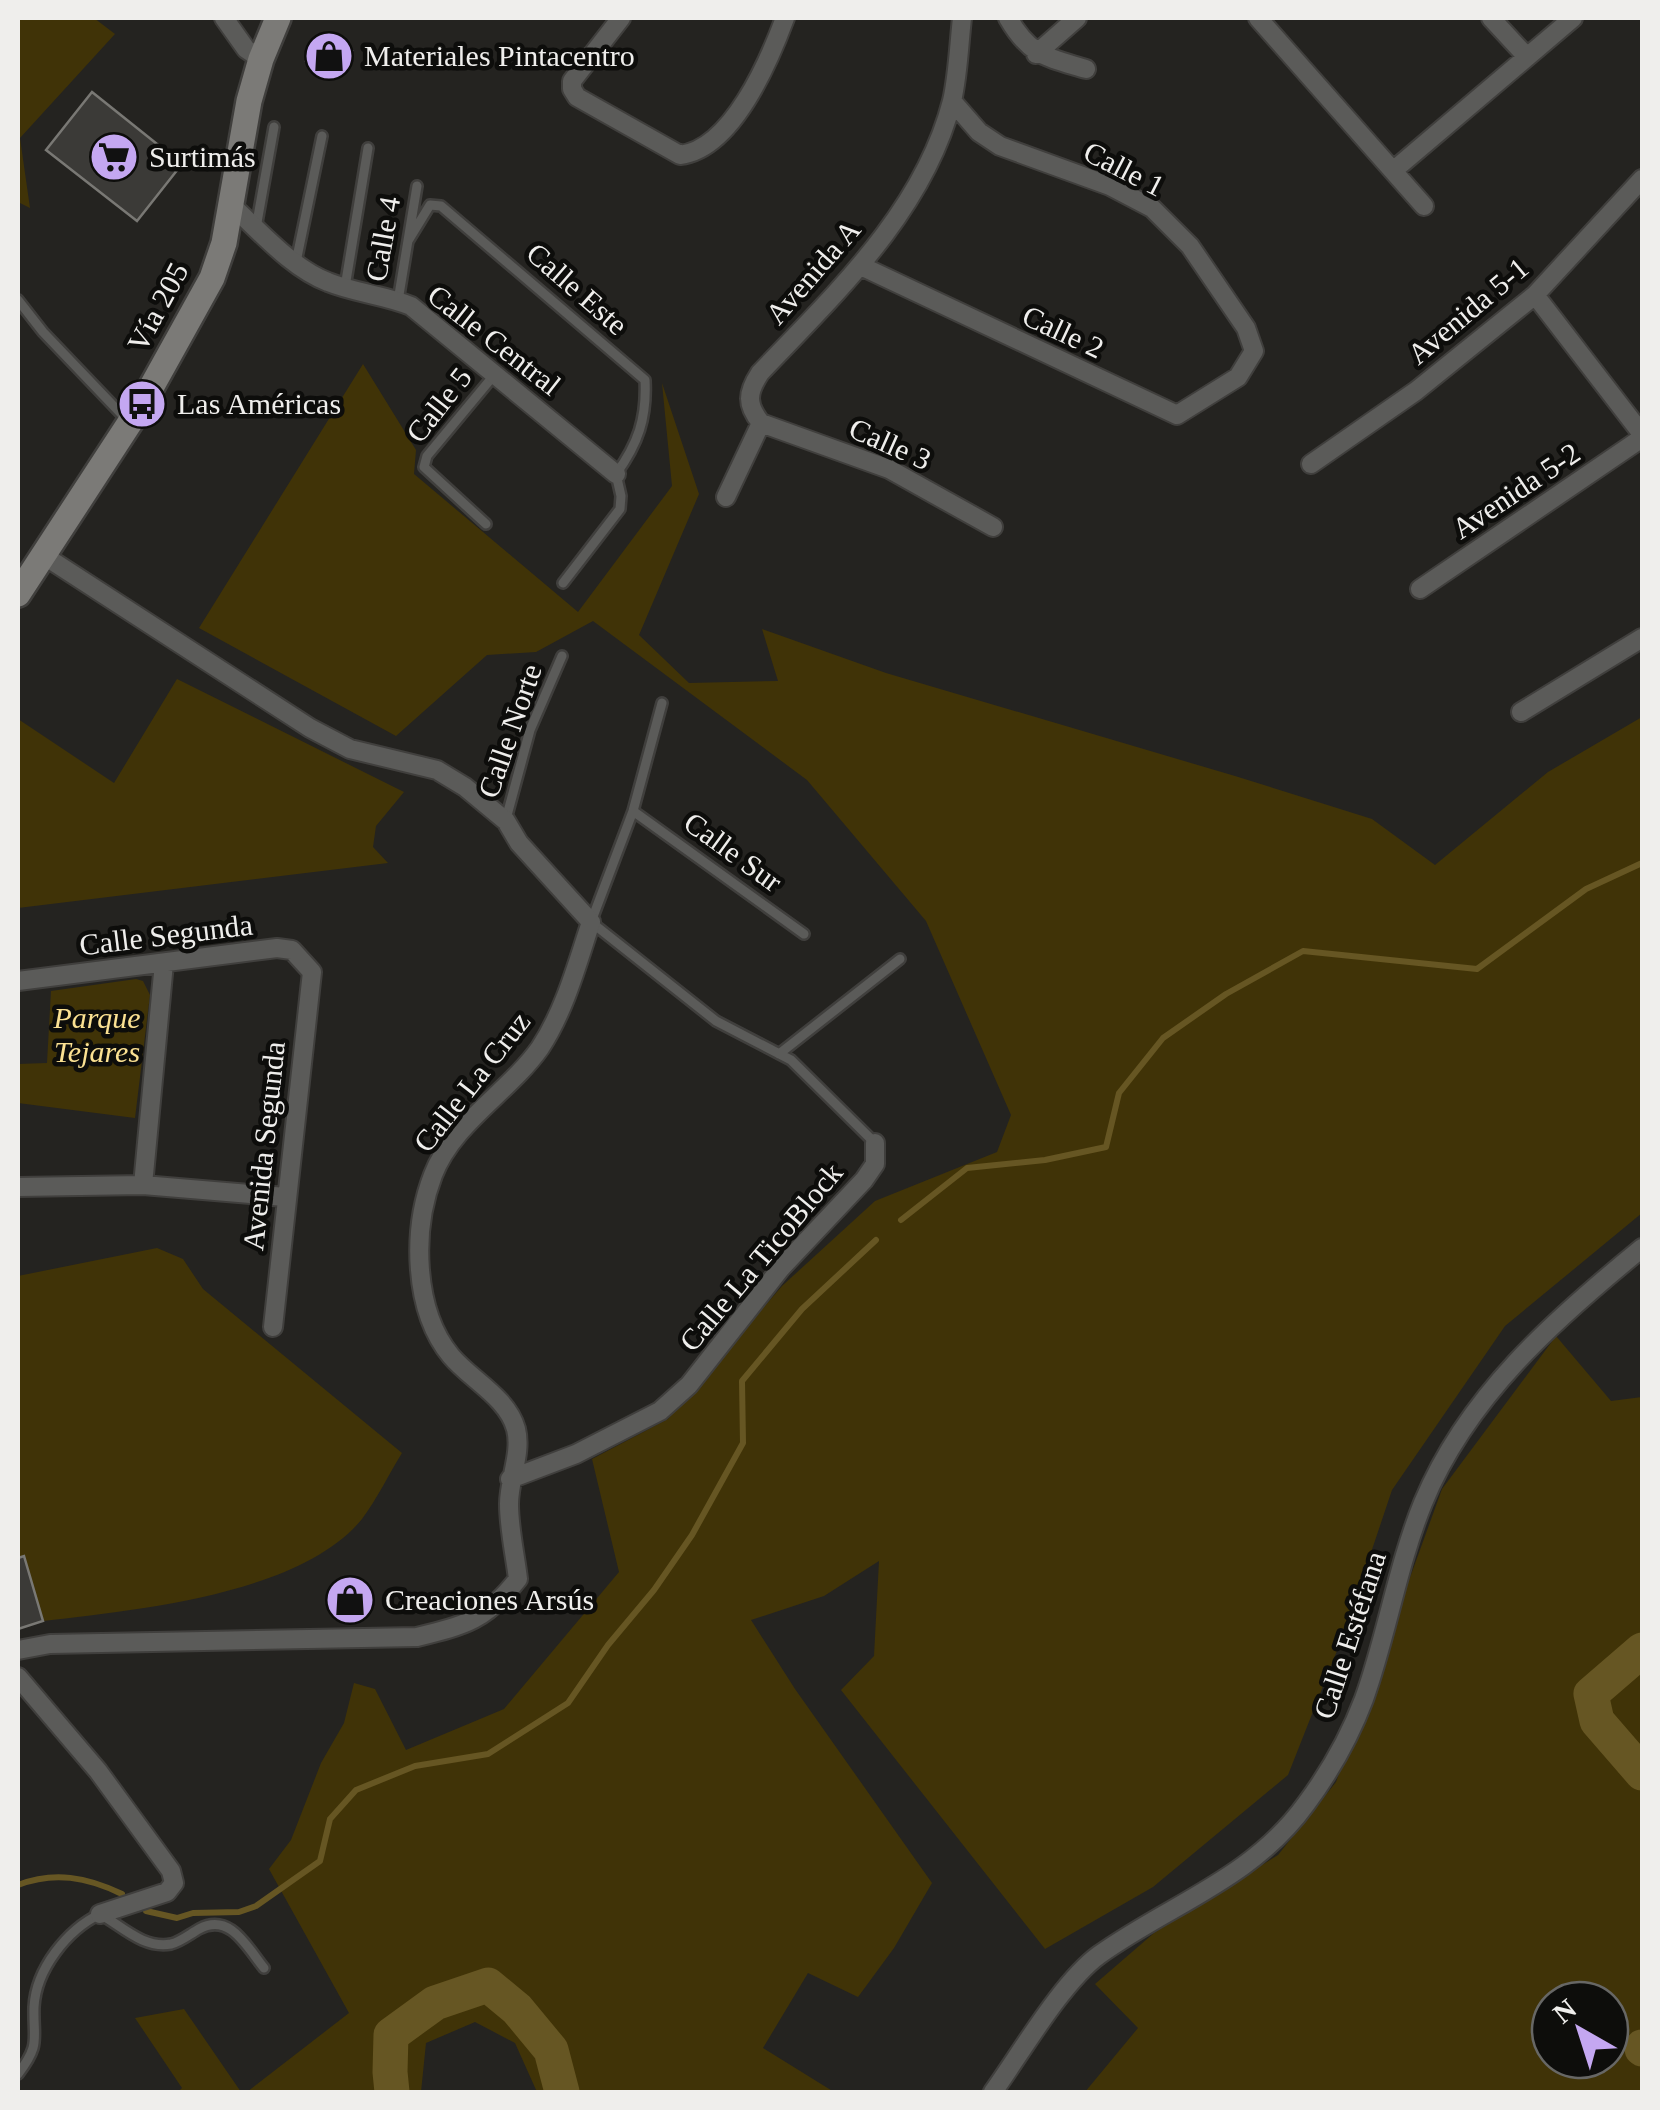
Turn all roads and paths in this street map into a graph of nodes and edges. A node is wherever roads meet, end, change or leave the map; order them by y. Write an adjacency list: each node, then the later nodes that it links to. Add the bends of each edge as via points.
1 (224, 18): 13 (street)
2 (278, 18): 13 (main road, Vía 205)
3 (621, 18): 4 (street, via 572,89 670,152 690,154 718,134 750,94)
4 (784, 18)
5 (962, 18): 15 (street, Avenida A)
6 (1008, 18): 11 (street)
7 (1077, 18): 11 (street)
8 (1258, 18): 19 (street)
9 (1491, 18): 12 (street)
10 (1573, 18): 12 (street)
11 (1036, 54): 14 (street)
12 (1526, 57): 19 (street)
13 (260, 59): 22 (main road, Vía 205)
14 (1086, 68)
15 (952, 101): 27 (street, Avenida A, via 924,173); 33 (street, Calle 1, via 1000,146 1152,208 1190,246 1246,328 1254,351)
16 (274, 127): 24 (lane)
17 (322, 136): 26 (lane)
18 (368, 148): 28 (lane)
19 (1394, 170): 23 (street)
20 (1642, 179): 29 (street, Avenida 5-1)
21 (417, 186): 25 (lane, Calle 4)
22 (230, 204): 24 (street, Calle Central); 34 (main road, Vía 205, via 212,278)
23 (1424, 206)
24 (256, 228): 26 (street, Calle Central)
25 (408, 241): 31 (lane, Calle 4); 38 (lane, Calle Este, via 424,212 437,204 645,380 641,432)
26 (296, 262): 28 (street, Calle Central)
27 (861, 266): 33 (street, Calle 2, via 1178,414); 35 (street, Avenida A, via 748,390)
28 (344, 287): 31 (street, Calle Central)
29 (1534, 296): 36 (street); 37 (street, Avenida 5-1, via 1416,391)
30 (18, 300): 34 (lane)
31 (398, 301): 32 (street, Calle Central)
32 (495, 374): 38 (street, Calle Central); 40 (lane, Calle 5, via 424,467)
33 (1238, 376)
34 (130, 423): 42 (main road, Vía 205)
35 (760, 424): 39 (street); 41 (street, Calle 3, via 889,469)
36 (1642, 436): 44 (street, Avenida 5-2)
37 (1310, 464)
38 (616, 474): 43 (lane, via 620,509)
39 (726, 497)
40 (486, 524)
41 (993, 526)
42 (43, 555): 45 (main road, Vía 205); 51 (street, via 310,728 350,749 437,770)
43 (563, 583)
44 (1420, 589)
45 (18, 594)
46 (1642, 638): 49 (street)
47 (562, 656): 51 (lane, Calle Norte, via 530,730)
48 (662, 703): 50 (lane)
49 (1521, 712)
50 (632, 811): 52 (lane); 53 (lane, Calle Sur)
51 (506, 822): 52 (street)
52 (592, 922): 58 (lane, Calle La TicoBlock, via 716,1021); 65 (street, Calle La Cruz, via 549,1032 453,1140 424,1204 423,1293 433,1330 511,1417 518,1447)
53 (804, 934)
54 (900, 959): 58 (lane)
55 (164, 963): 56 (street, Calle Segunda, via 277,948 292,950); 57 (street, Calle Segunda); 60 (street)
56 (312, 972): 62 (street, Avenida Segunda)
57 (18, 981)
58 (779, 1054): 59 (lane, Calle La TicoBlock)
59 (874, 1143): 65 (street, Calle La TicoBlock, via 875,1164 864,1180 781,1268 689,1385 619,1434)
60 (143, 1184): 61 (street); 62 (street)
61 (18, 1187)
62 (285, 1198): 64 (street, Avenida Segunda)
63 (1642, 1248): 71 (street, Calle Estéfana, via 1544,1331 1466,1423 1406,1551 1364,1699 1304,1806 1240,1869 1096,1957)
64 (273, 1327)
65 (510, 1479): 66 (street, Calle La Cruz, via 518,1579 498,1604 460,1627 417,1637)
66 (18, 1650)
67 (18, 1677): 68 (street, via 171,1870 168,1892)
68 (100, 1914): 69 (lane, via 159,1943 224,1924); 70 (lane, via 81,1923 53,1958 34,2007 30,2058)
69 (264, 1968)
70 (18, 2074)
71 (993, 2092)

